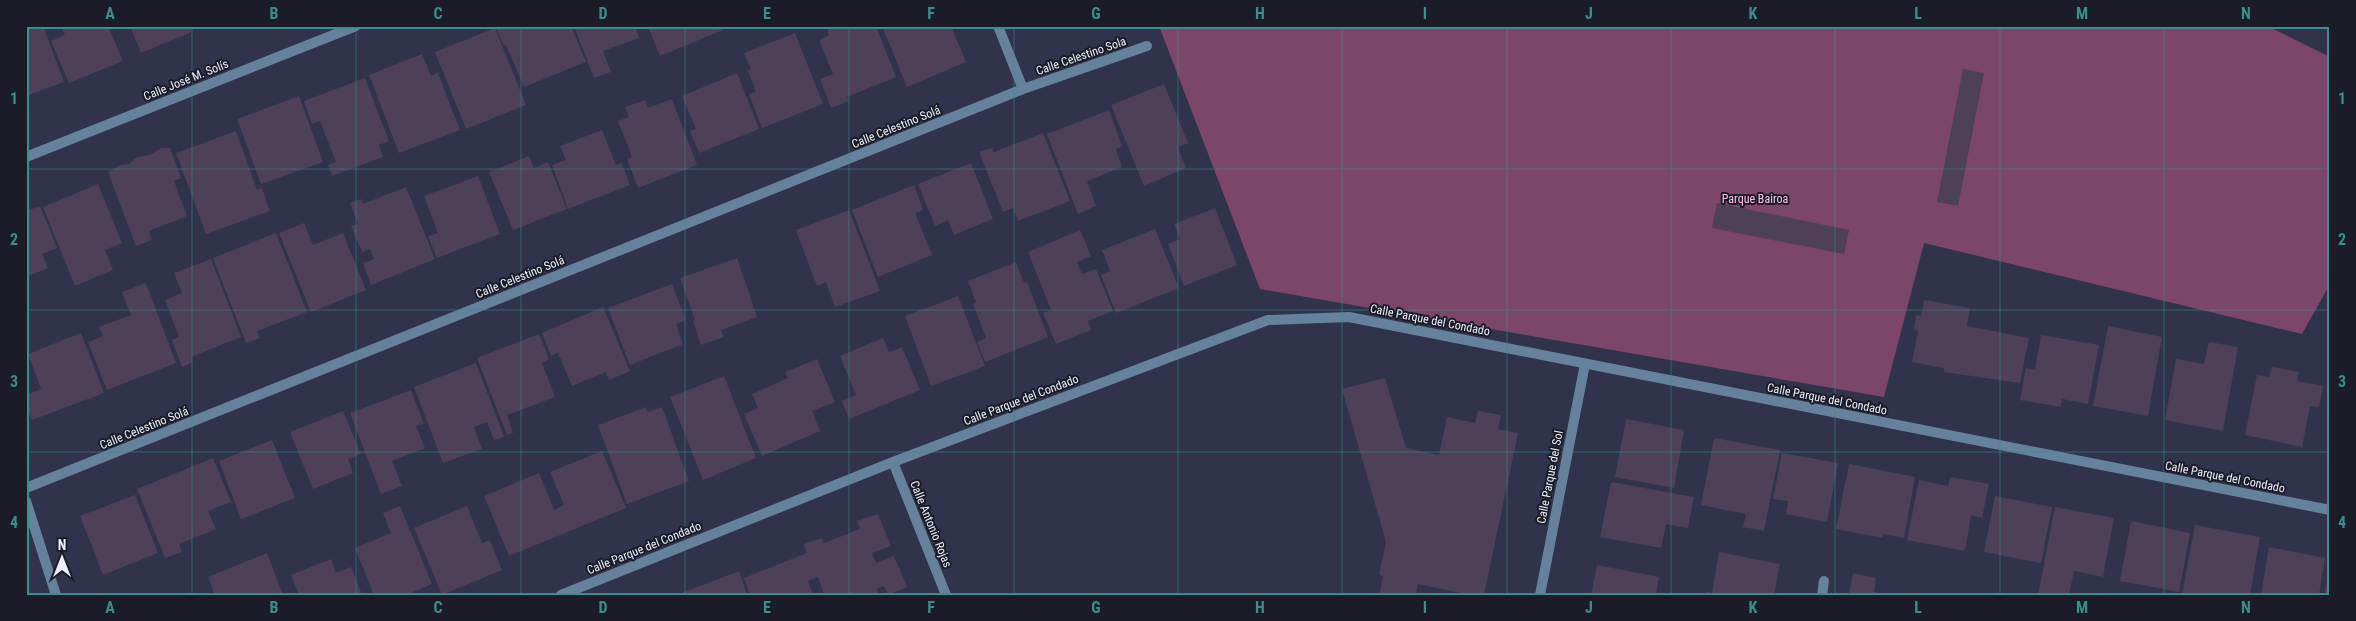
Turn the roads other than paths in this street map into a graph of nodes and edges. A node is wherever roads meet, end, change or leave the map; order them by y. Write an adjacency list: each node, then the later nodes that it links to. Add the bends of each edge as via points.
1 (356, 26): 5 (street, Calle José M. Solís)
2 (998, 26): 4 (street)
3 (1146, 46): 4 (street, Calle Celestino Sola)
4 (1023, 90): 8 (street, Calle Celestino Solá)
5 (26, 157)
6 (1585, 364): 7 (street, Calle Parque del Condado, via 1349,317 1268,320); 10 (street, Calle Parque del Condado); 15 (street, Calle Parque del Sol)
7 (893, 462): 13 (street, Calle Parque del Condado); 14 (street, Calle Antonio Rojas)
8 (26, 488)
9 (26, 501): 12 (street)
10 (2330, 510)
11 (1824, 581): 16 (street)
12 (56, 595)
13 (561, 595)
14 (946, 595)
15 (1540, 595)
16 (1822, 595)

